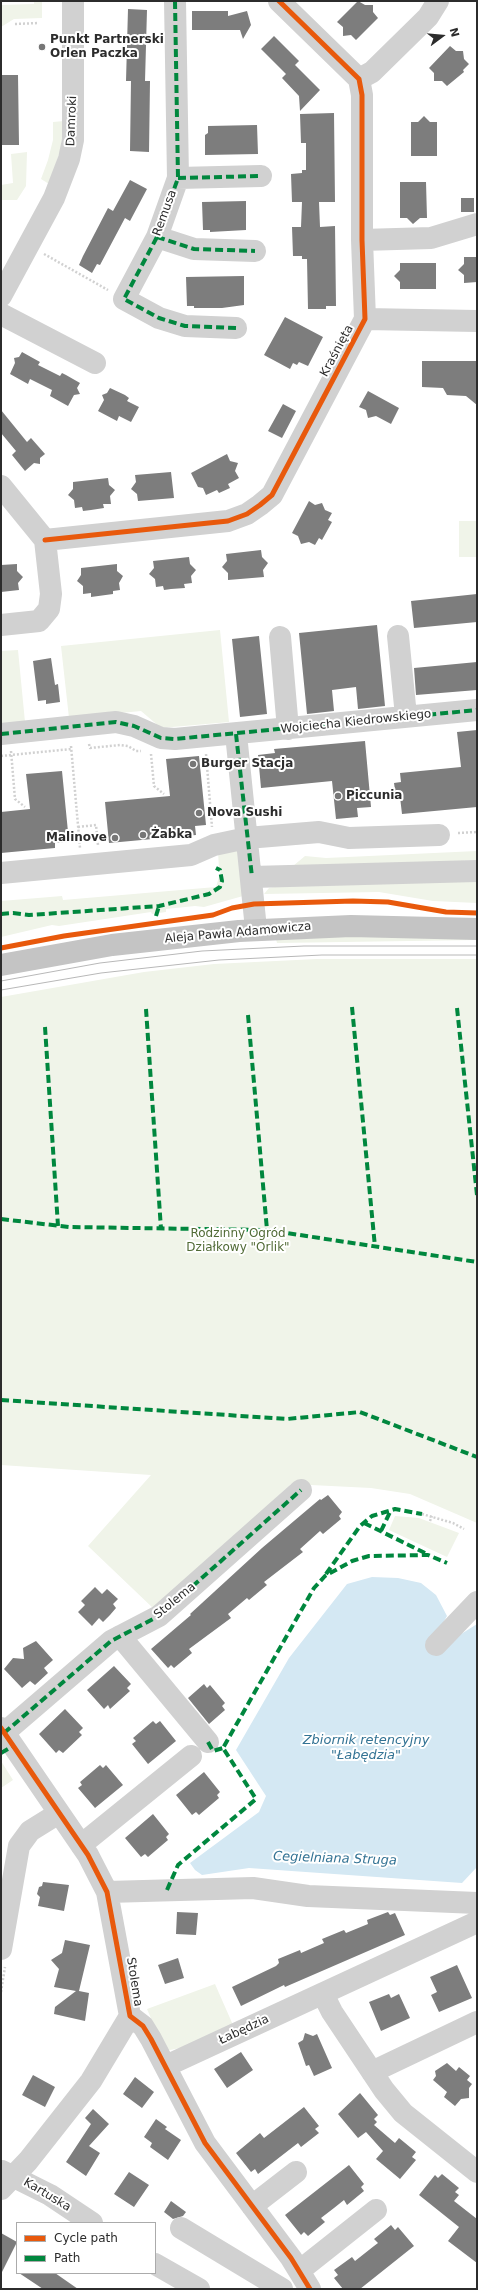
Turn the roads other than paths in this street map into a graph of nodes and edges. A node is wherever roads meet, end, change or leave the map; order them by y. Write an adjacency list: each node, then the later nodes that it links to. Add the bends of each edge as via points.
1 (73, 1): 12 (street, Damroki, via 73,132 69,159 54,198)
2 (175, 1): 7 (street, Remusa)
3 (279, 1): 5 (street)
4 (438, 1): 5 (street, via 428,17 372,72)
5 (358, 79): 10 (street, Kraśnięta, via 362,95)
6 (261, 176): 7 (street)
7 (178, 178): 9 (street, Remusa)
8 (477, 224): 10 (street, via 431,238)
9 (157, 237): 11 (street, via 194,249); 16 (street, Remusa, via 124,299 159,318 185,326)
10 (362, 240): 14 (street, Kraśnięta)
11 (255, 251)
12 (1, 296)
13 (1, 314): 17 (street)
14 (365, 319): 15 (street, Kraśnięta); 19 (street, Kraśnięta, via 272,495 260,506 228,521)
15 (477, 321)
16 (236, 328)
17 (95, 363)
18 (1, 486): 19 (street)
19 (45, 540): 20 (street, via 51,594 49,609 39,621)
20 (1, 625)
21 (398, 636): 24 (street)
22 (280, 637): 25 (street)
23 (477, 710): 24 (street, Wojciecha Kiedrowskiego)
24 (406, 716): 25 (street, Wojciecha Kiedrowskiego)
25 (288, 729): 27 (street, Wojciecha Kiedrowskiego)
26 (5, 733): 27 (street, Wojciecha Kiedrowskiego, via 116,722 168,739)
27 (236, 734): 29 (street)
28 (439, 835): 29 (street, via 349,838 319,832)
29 (247, 838): 31 (street, via 214,845 191,855); 32 (street)
30 (477, 872): 32 (street)
31 (1, 873)
32 (252, 878): 33 (street)
33 (256, 929): 34 (main road, Aleja Pawła Adamowicza, via 351,926); 35 (main road, Aleja Pawła Adamowicza, via 112,945)
34 (477, 929)
35 (1, 966)
36 (302, 1490): 38 (street, Stolema, via 159,1616)
37 (477, 1602): 39 (street)
38 (120, 1636): 40 (street, Stolema); 41 (street)
39 (436, 1645)
40 (3, 1730): 43 (street, Stolema)
41 (208, 1742)
42 (191, 1756): 44 (street)
43 (59, 1813): 44 (street, Stolema); 48 (street, via 30,1831 19,1846)
44 (81, 1845): 45 (street, Stolema)
45 (107, 1892): 46 (street, via 253,1888 308,1896); 50 (street, Stolema)
46 (477, 1903)
47 (477, 1922): 49 (street, Łabędzia)
48 (1, 1949)
49 (323, 1994): 52 (street, Łabędzia); 53 (street)
50 (130, 2016): 52 (street, Stolema, via 143,2026); 56 (street, Stolema, via 91,2081)
51 (477, 2022): 53 (street)
52 (166, 2066): 57 (street, Stolema, via 205,2143)
53 (372, 2072): 55 (street, via 403,2113)
54 (296, 2172): 57 (street)
55 (477, 2172)
56 (5, 2179): 59 (street, Kartuska, via 50,2195)
57 (252, 2206): 62 (street, Stolema)
58 (376, 2210): 62 (street)
59 (90, 2222)
60 (181, 2228): 64 (street)
61 (156, 2265): 63 (street)
62 (299, 2271): 65 (street, Stolema)
63 (199, 2289)
64 (282, 2289)
65 (310, 2289)

